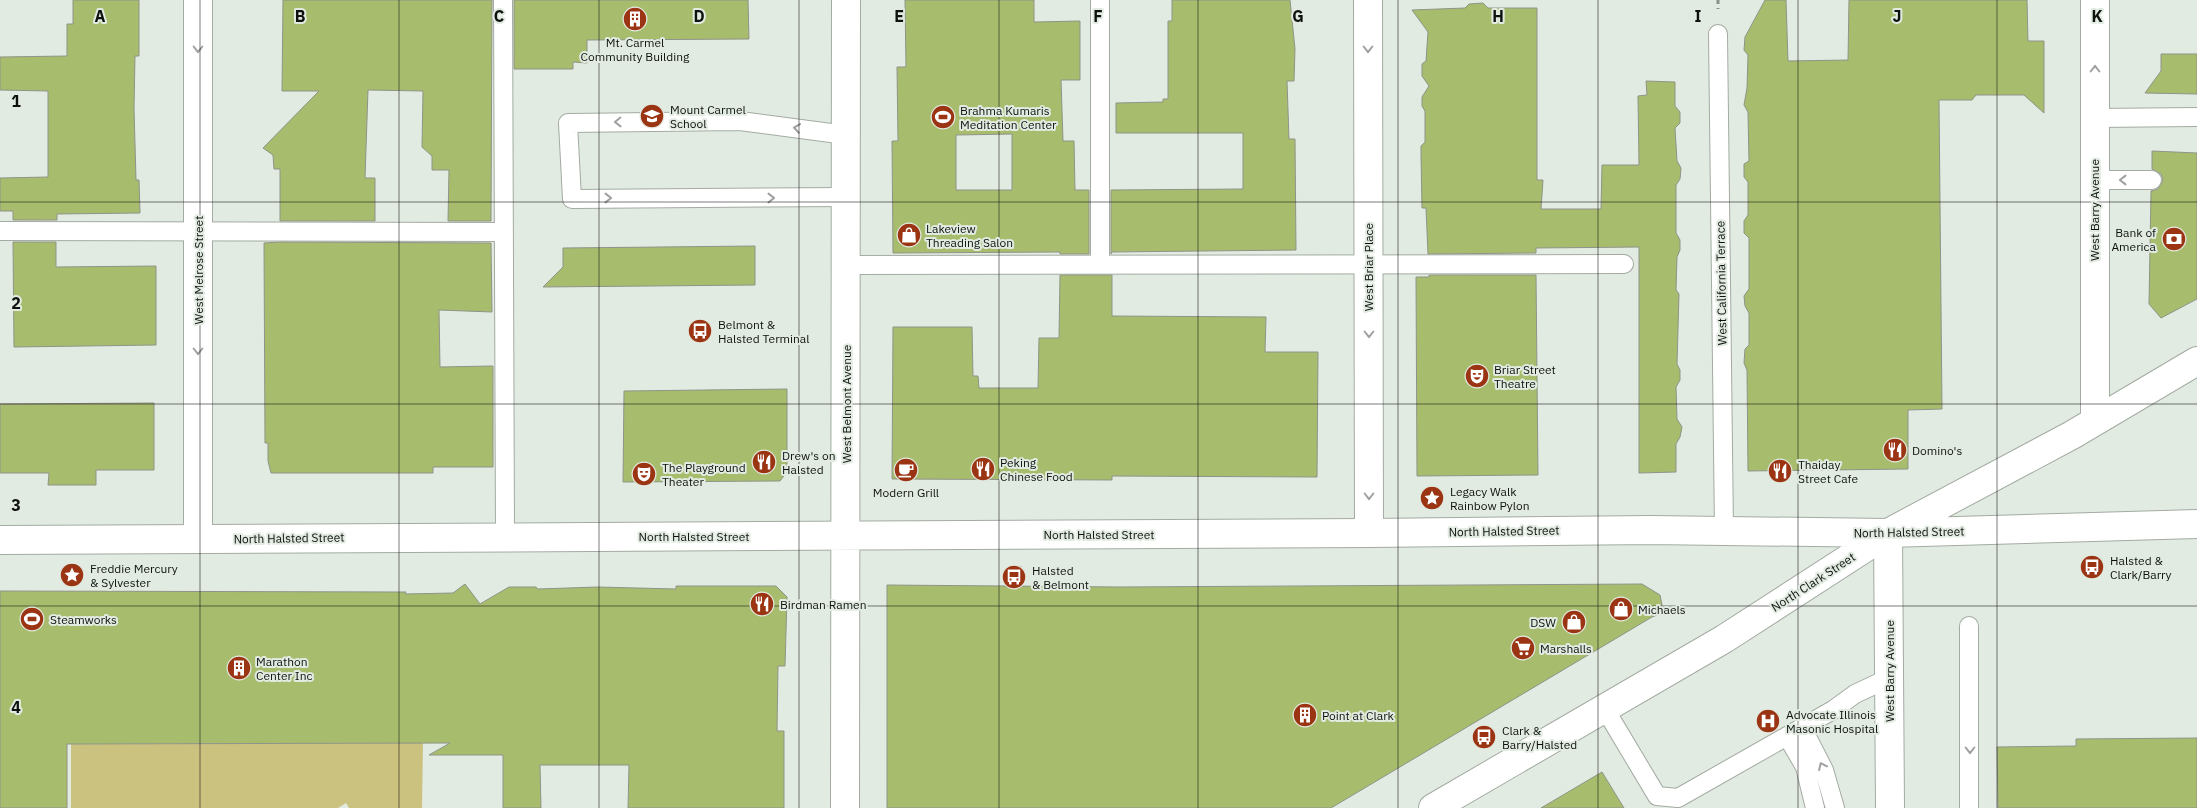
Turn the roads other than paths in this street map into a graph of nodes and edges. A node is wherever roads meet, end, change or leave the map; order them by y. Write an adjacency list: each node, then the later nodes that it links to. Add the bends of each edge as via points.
1 (198, 0): 15 (main road, West Melrose Street, one-way to 15)
2 (503, 0): 16 (lane)
3 (846, 0): 10 (main road, West Belmont Avenue)
4 (1100, 0): 18 (lane)
5 (1368, 0): 17 (main road, West Briar Place, one-way to 17)
6 (2094, 0): 9 (main road, West Barry Avenue, one-way to 6)
7 (1718, 34): 24 (lane, West California Terrace)
8 (2197, 117): 9 (lane)
9 (2095, 118): 11 (main road, West Barry Avenue)
10 (846, 135): 13 (main road, West Belmont Avenue); 13 (lane, one-way to 13, via 740,121 568,123 572,199)
11 (2094, 180): 12 (lane, one-way to 11); 22 (main road, West Barry Avenue)
12 (2152, 180)
13 (846, 197): 20 (main road, West Belmont Avenue)
14 (0, 231): 15 (lane)
15 (198, 232): 16 (lane); 29 (main road, West Melrose Street, one-way to 29)
16 (504, 232): 27 (lane)
17 (1368, 263): 18 (lane); 19 (lane); 25 (main road, West Briar Place, one-way to 25)
18 (1100, 264): 20 (lane)
19 (1624, 264)
20 (846, 265): 28 (main road, West Belmont Avenue)
21 (2197, 361): 22 (main road, North Clark Street)
22 (2095, 420): 26 (main road, North Clark Street)
23 (2197, 524): 26 (main road, North Halsted Street)
24 (1724, 531): 25 (main road, North Halsted Street); 26 (main road, North Halsted Street)
25 (1369, 533): 28 (main road, North Halsted Street)
26 (1888, 533): 32 (main road, West Barry Avenue); 33 (main road, North Clark Street, via 1724,639)
27 (505, 536): 28 (main road, North Halsted Street); 29 (main road, North Halsted Street)
28 (846, 536): 36 (main road, West Belmont Avenue)
29 (198, 539): 30 (main road, North Halsted Street)
30 (0, 540)
31 (1969, 626): 41 (lane, one-way to 41)
32 (1889, 678): 34 (lane, via 1855,694); 40 (main road, West Barry Avenue)
33 (1606, 709): 35 (lane, via 1657,796 1678,798); 37 (main road, North Clark Street)
34 (1802, 727): 35 (lane); 39 (lane, one-way to 34, via 1824,770)
35 (1786, 736): 38 (lane, via 1805,768)
36 (845, 808)
37 (1433, 808)
38 (1815, 808)
39 (1835, 808)
40 (1890, 808)
41 (1970, 808)

